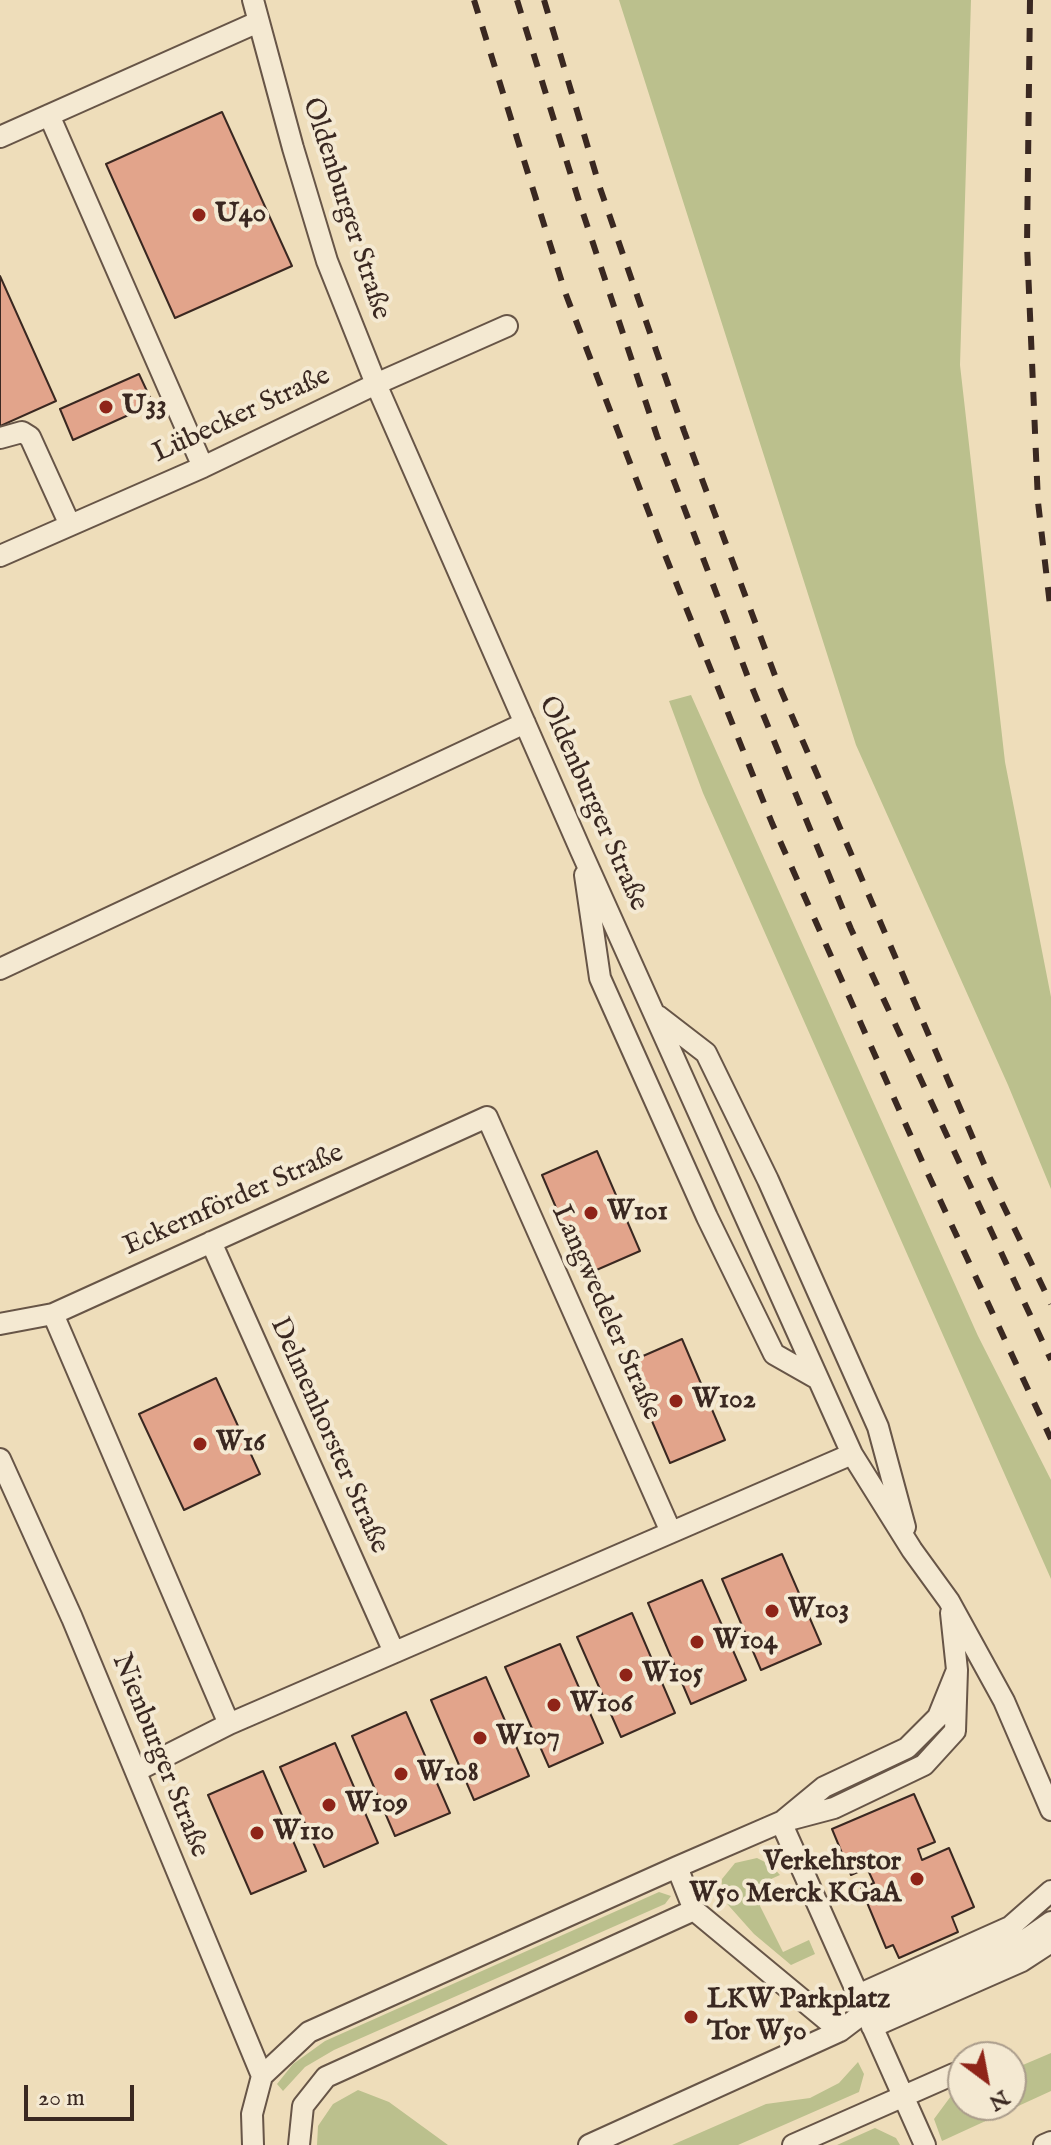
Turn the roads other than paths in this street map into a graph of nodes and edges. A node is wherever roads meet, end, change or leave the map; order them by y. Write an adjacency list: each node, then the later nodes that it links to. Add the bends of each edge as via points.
1 (253, 0): 2 (lane, Oldenburger Straße)
2 (258, 22): 3 (lane); 6 (lane, Oldenburger Straße, via 327,261)
3 (49, 115): 4 (lane); 8 (lane)
4 (0, 137)
5 (507, 326): 6 (lane, Lübecker Straße)
6 (376, 384): 8 (lane, Lübecker Straße); 11 (lane, Oldenburger Straße)
7 (0, 438): 9 (lane, via 22,432 30,437)
8 (203, 467): 9 (lane, Lübecker Straße)
9 (70, 525): 10 (lane, Lübecker Straße)
10 (0, 556)
11 (525, 723): 12 (lane, Oldenburger Straße); 13 (lane)
12 (581, 851): 14 (lane, Oldenburger Straße); 19 (lane, via 600,978 700,1203 774,1354)
13 (0, 969)
14 (655, 1014): 19 (lane, Oldenburger Straße); 23 (lane, via 706,1053 762,1166 878,1427)
15 (487, 1117): 16 (lane, Eckernförder Straße); 22 (lane, Langwedeler Straße)
16 (211, 1242): 17 (lane, Eckernförder Straße); 25 (lane, Delmenhorster Straße)
17 (53, 1314): 18 (lane, Eckernförder Straße); 26 (lane)
18 (0, 1324)
19 (818, 1379): 20 (lane, Oldenburger Straße)
20 (852, 1454): 22 (lane); 23 (lane, Oldenburger Straße)
21 (0, 1459): 27 (lane, Nienburger Straße)
22 (671, 1532): 25 (lane)
23 (912, 1550): 24 (lane, Oldenburger Straße)
24 (949, 1601): 28 (lane, Oldenburger Straße, via 1004,1701); 29 (lane, via 957,1670 938,1717 907,1748 824,1787)
25 (394, 1652): 26 (lane)
26 (229, 1724): 27 (lane)
27 (136, 1771): 37 (lane, Nienburger Straße)
28 (1051, 1810)
29 (781, 1822): 30 (lane); 35 (lane)
30 (677, 1867): 32 (lane); 37 (lane, via 309,2032)
31 (1051, 1891): 35 (lane, via 1010,1927)
32 (694, 1910): 36 (lane); 42 (lane, via 326,2077 303,2106)
33 (1051, 1922): 35 (lane, via 1012,1947)
34 (1051, 1942): 35 (lane, via 1022,1961)
35 (865, 2011): 36 (lane); 39 (lane)
36 (840, 2031): 43 (lane)
37 (262, 2076): 41 (lane, via 252,2114)
38 (947, 2077): 39 (lane)
39 (903, 2096): 44 (lane); 45 (lane)
40 (1051, 2142): 46 (lane)
41 (253, 2145)
42 (299, 2145)
43 (589, 2145)
44 (793, 2145)
45 (925, 2145)
46 (1044, 2145)

